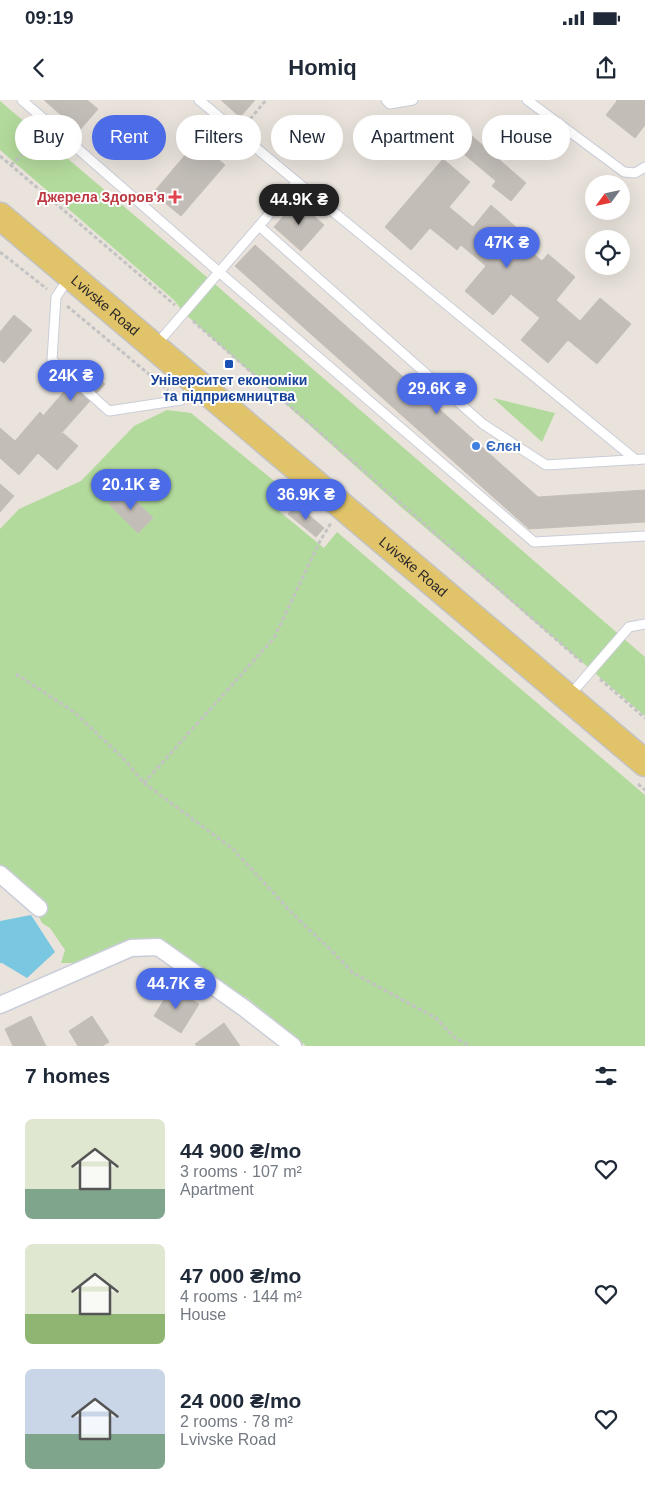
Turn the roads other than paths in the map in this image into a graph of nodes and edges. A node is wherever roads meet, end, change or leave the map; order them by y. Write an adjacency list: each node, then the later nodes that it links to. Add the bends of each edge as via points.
1 (22, 100): 10 (lane)
2 (199, 100): 7 (lane)
3 (386, 100): 4 (lane, via 390,104)
4 (413, 100)
5 (527, 100): 6 (lane, via 624,172 635,173)
6 (645, 167)
7 (297, 182): 9 (lane); 14 (lane)
8 (0, 216): 11 (main road, Lvivske Road)
9 (259, 226): 10 (lane); 14 (lane, via 483,424 546,465)
10 (219, 272): 12 (lane); 15 (lane, via 534,542)
11 (70, 276): 12 (main road, Lvivske Road); 13 (lane, via 56,297 52,360 109,412 181,400)
12 (154, 347): 13 (main road, Lvivske Road)
13 (197, 383): 17 (main road, Lvivske Road)
14 (641, 460)
15 (645, 536)
16 (645, 624): 17 (lane, via 629,627)
17 (568, 698): 18 (main road, Lvivske Road)
18 (645, 763)
19 (0, 874): 20 (street)
20 (39, 908)
21 (0, 1005): 22 (street, via 131,948 158,947)
22 (293, 1046)

